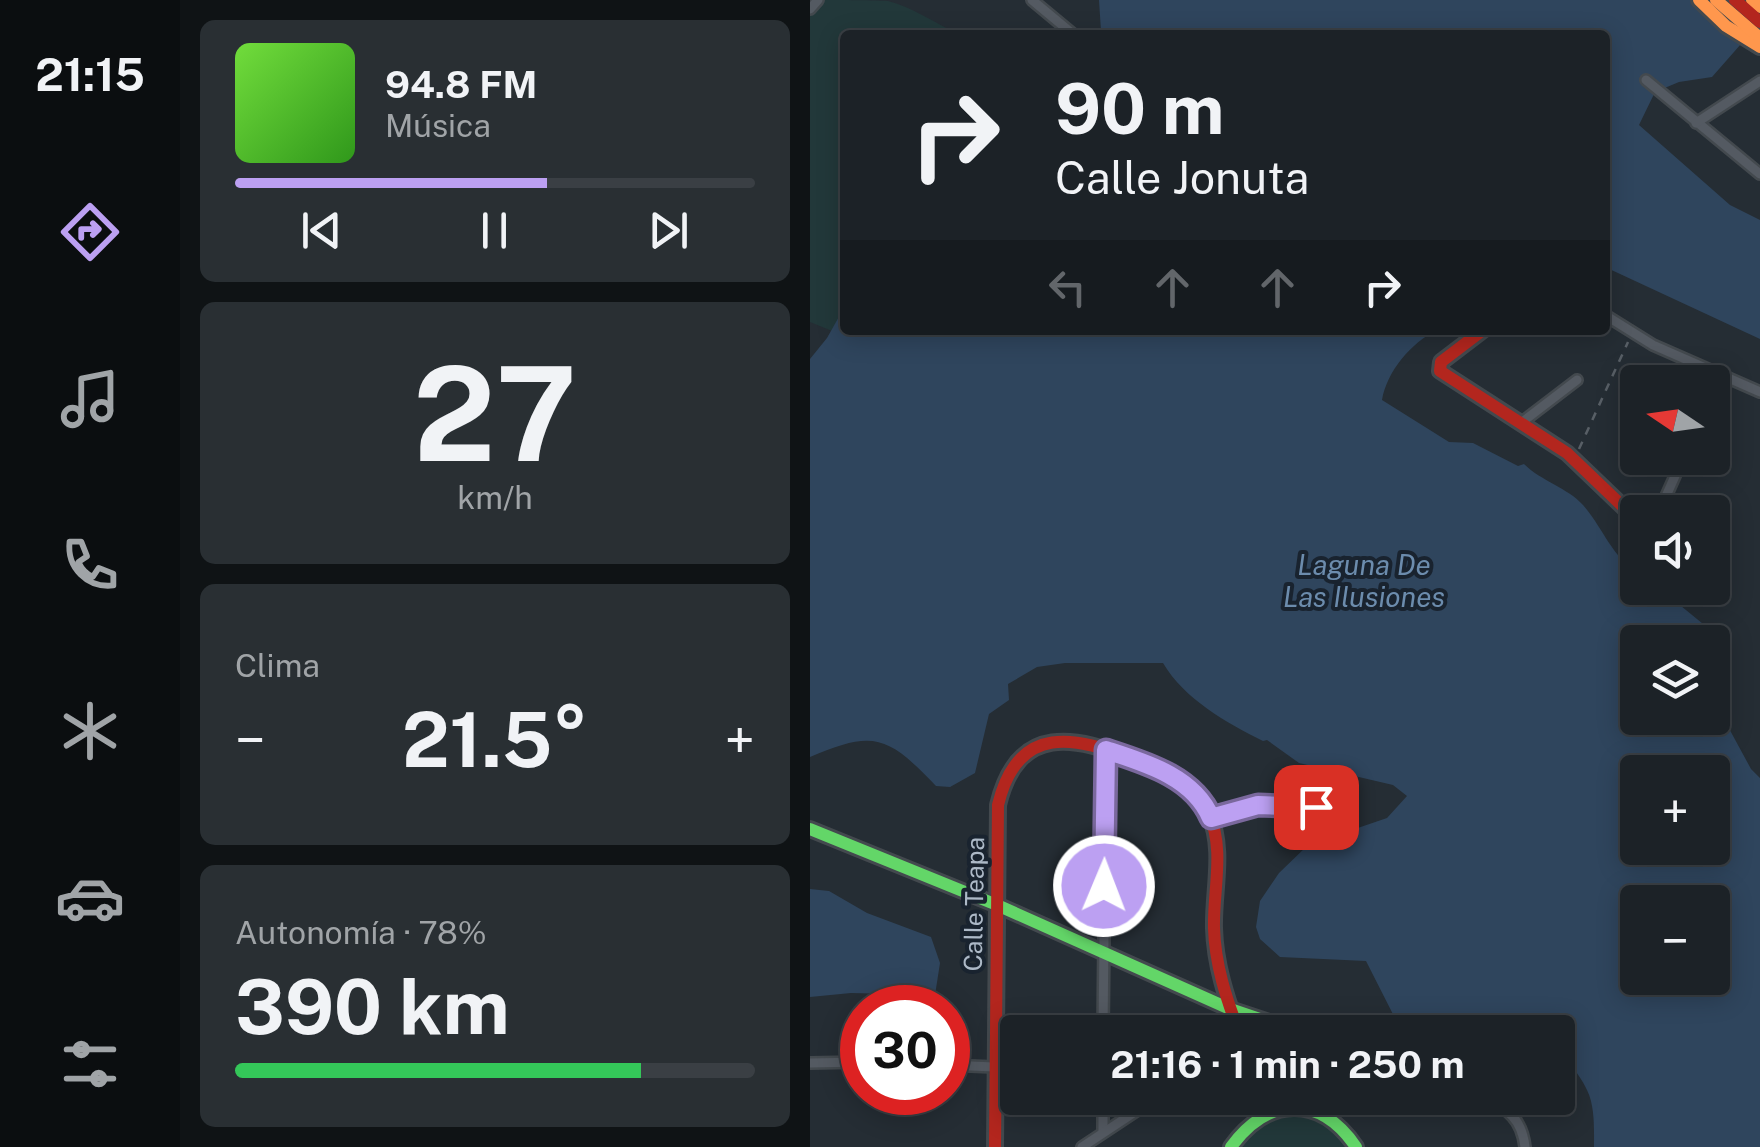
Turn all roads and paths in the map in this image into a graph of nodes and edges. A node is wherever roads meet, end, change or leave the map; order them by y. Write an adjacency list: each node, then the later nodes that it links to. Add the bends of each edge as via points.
1 (818, 0): 8 (street)
2 (1032, 0): 10 (street)
3 (1699, 0): 12 (main road)
4 (1716, 0): 11 (main road)
5 (1735, 0): 9 (main road)
6 (1752, 0): 7 (main road)
7 (1760, 7)
8 (810, 8)
9 (1760, 22)
10 (1068, 30)
11 (1760, 38)
12 (1760, 47)
13 (1646, 80): 15 (street)
14 (1760, 81): 15 (street)
15 (1696, 123): 16 (street)
16 (1760, 174)
17 (1610, 319): 18 (street)
18 (1632, 334): 20 (street); 25 (path)
19 (1476, 335): 24 (main road, via 1441,362 1440,371)
20 (1697, 365)
21 (1577, 380): 24 (street)
22 (1730, 380): 23 (street)
23 (1760, 392)
24 (1521, 423): 25 (main road)
25 (1575, 460): 26 (main road)
26 (1620, 504)
27 (1106, 750): 29 (main road, Calle Teapa, via 1180,780); 31 (main road, Calle Teapa, via 1059,741 1029,754 1010,774 997,812); 32 (street)
28 (1316, 807): 29 (street, via 1258,805)
29 (1211, 818): 33 (main road, via 1217,844 1215,944)
30 (810, 829): 31 (main road)
31 (996, 905): 32 (main road); 40 (main road, Calle Teapa)
32 (1103, 954): 33 (main road); 34 (street)
33 (1230, 1009): 35 (main road); 36 (main road)
34 (1103, 1015)
35 (1232, 1015)
36 (1248, 1015)
37 (840, 1062): 38 (street)
38 (810, 1063)
39 (970, 1066): 40 (street)
40 (994, 1067): 47 (main road, Calle Teapa)
41 (1103, 1115): 46 (street)
42 (1130, 1115): 46 (street)
43 (1256, 1115): 49 (main road)
44 (1325, 1115): 50 (main road)
45 (1512, 1115): 51 (street)
46 (1103, 1132): 48 (street)
47 (995, 1147)
48 (1082, 1147)
49 (1231, 1147)
50 (1356, 1147)
51 (1525, 1147)

